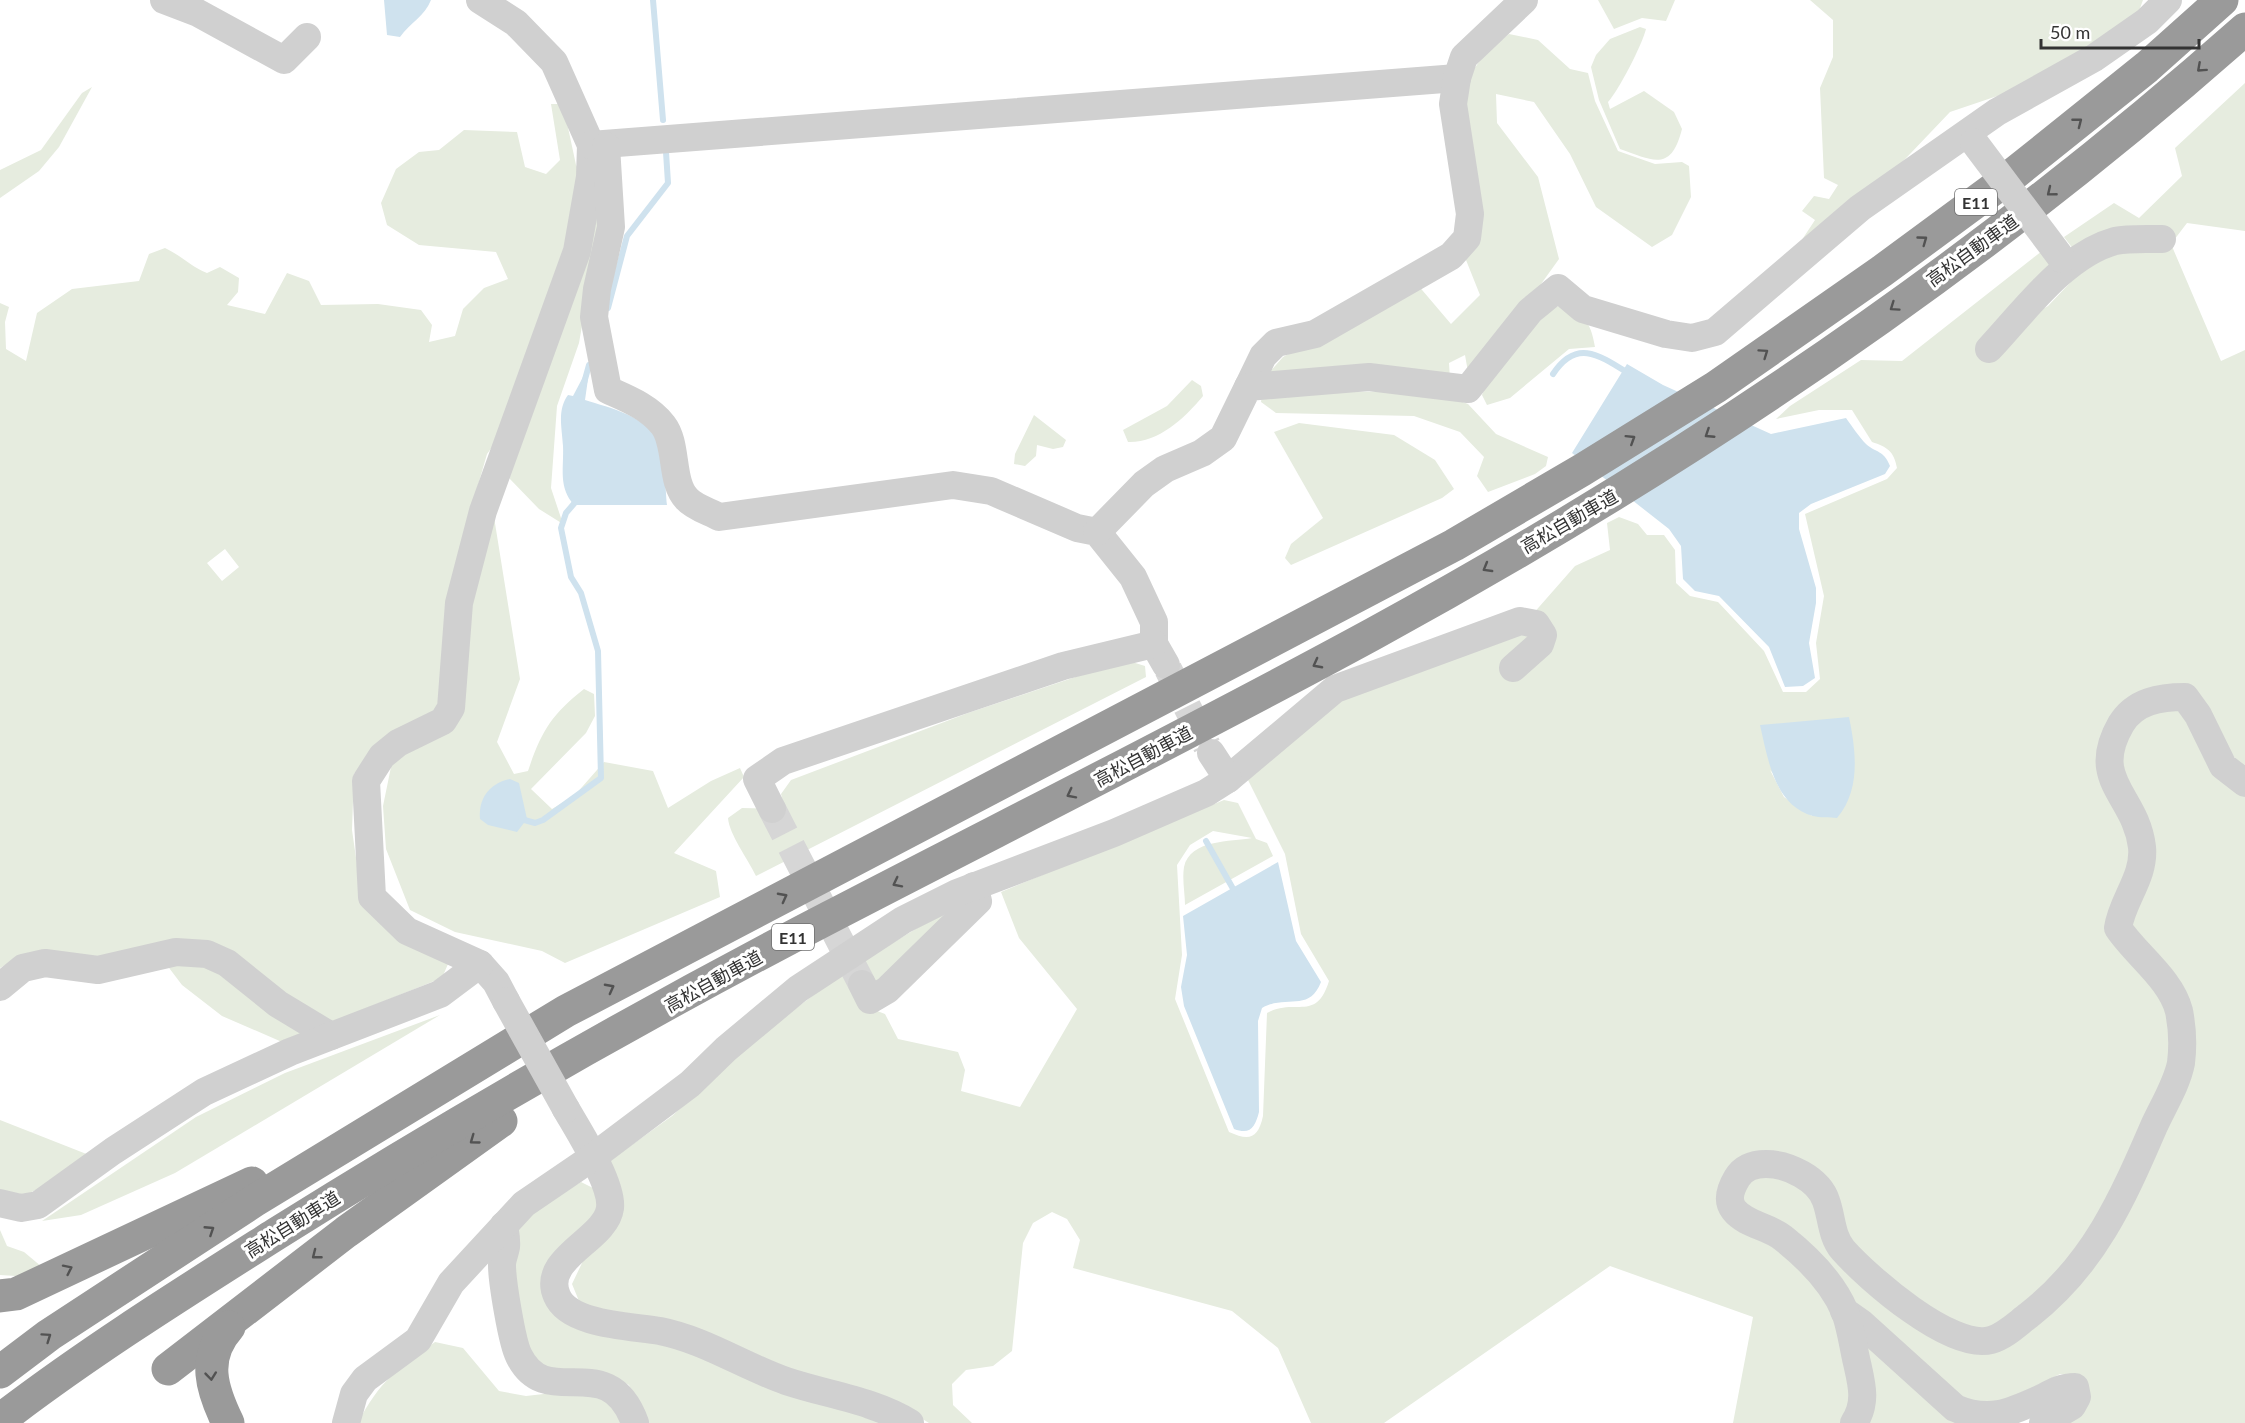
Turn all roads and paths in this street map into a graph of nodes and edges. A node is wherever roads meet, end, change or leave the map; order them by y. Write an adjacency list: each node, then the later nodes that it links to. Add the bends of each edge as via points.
1 (164, 0): 7 (street, via 198,13 284,60)
2 (480, 0): 10 (street, via 516,23 554,62)
3 (1524, 0): 8 (street, via 1464,57)
4 (2168, 0): 9 (street, via 2147,21 2094,58 1997,112)
5 (2222, 0): 26 (highway, 高松自動車道 / E11, one-way to 5, via 1412,567 1582,470 1716,387 2011,176 2147,67)
6 (2245, 29): 22 (highway, 高松自動車道 / E11, one-way to 22, via 2170,96 2034,206 1758,403 1611,497 1377,632)
7 (307, 37)
8 (1457, 78): 10 (street); 14 (street, via 1453,104 1470,214 1467,238 1451,256 1315,334 1276,343 1263,356)
9 (1970, 138): 12 (street, bridge); 14 (street, via 1860,208 1715,332 1692,338 1666,334 1584,309 1558,288 1530,310 1468,389 1370,377)
10 (598, 145): 15 (street, via 611,226 594,316 608,390 645,408 664,426 680,487 687,499 719,517 953,486 991,491 1077,528); 23 (street, via 577,250 483,511 459,603 451,708 442,721 398,743 382,756 366,781 372,897 407,931)
11 (2162, 239): 12 (street, via 2117,241)
12 (2065, 262): 13 (street)
13 (1989, 349)
14 (1248, 387): 15 (street, via 1223,438 1144,484)
15 (1096, 532): 20 (street, via 1133,577 1154,622 1160,654 1063,666 783,762 757,779)
16 (1514, 668): 18 (street, via 1540,644 1543,635 1536,624 1520,621 1335,689)
17 (1211, 753): 18 (street)
18 (1228, 779): 21 (street, via 1206,793 1124,829)
19 (2245, 783): 33 (street, via 2223,766 2185,697 2143,703 2127,715 2115,735 2108,758 2115,783 2138,828 2142,848 2141,869 2120,913 2118,928 2166,985 2178,1009 2181,1064 2122,1200 2096,1245 2066,1283 2025,1318 1989,1341 1960,1336 1908,1309 1841,1247 1826,1198 1812,1182 1795,1170 1770,1163 1757,1164 1738,1176 1730,1192 1729,1203 1734,1210 1781,1236 1816,1268)
20 (772, 809)
21 (974, 886): 24 (street, via 978,901 887,990 870,1000); 28 (street, via 903,920 798,990 690,1084)
22 (826, 919): 32 (highway, one-way to 32, via 492,1127); 36 (highway, 高松自動車道 / E11, via 569,1059 368,1176 203,1280)
23 (480, 964): 27 (street, via 440,994); 28 (street, bridge, via 496,982)
24 (862, 984)
25 (0, 987): 27 (street, via 23,968 45,963 98,970 176,952 207,954 227,963 278,1004)
26 (566, 1011): 31 (highway, one-way to 26, via 16,1294 256,1181 481,1049); 35 (highway, 高松自動車道 / E11, one-way to 26, via 49,1335 254,1201)
27 (331, 1036): 29 (street, via 239,1073 204,1092 113,1150 38,1205 21,1208)
28 (593, 1157): 30 (street, via 536,1194); 40 (street, via 609,1193 610,1208 604,1221 559,1268 556,1295 567,1310 581,1319 680,1335 784,1380 890,1411)
29 (0, 1203)
30 (504, 1225): 38 (street, via 451,1283 418,1340 365,1379 354,1394); 39 (street, via 504,1282 519,1356 535,1374 559,1384 595,1383 616,1389 629,1406)
31 (0, 1296)
32 (247, 1309): 34 (highway); 37 (highway, one-way to 37, via 215,1347 210,1367 212,1387)
33 (1844, 1311): 41 (street, via 1864,1394); 42 (street, via 1955,1408 1973,1416 1994,1416 2065,1387 2075,1388 2077,1397 2072,1406)
34 (168, 1369)
35 (0, 1372)
36 (0, 1420)
37 (228, 1423)
38 (346, 1423)
39 (635, 1423)
40 (910, 1423)
41 (1854, 1423)
42 (2043, 1423)

